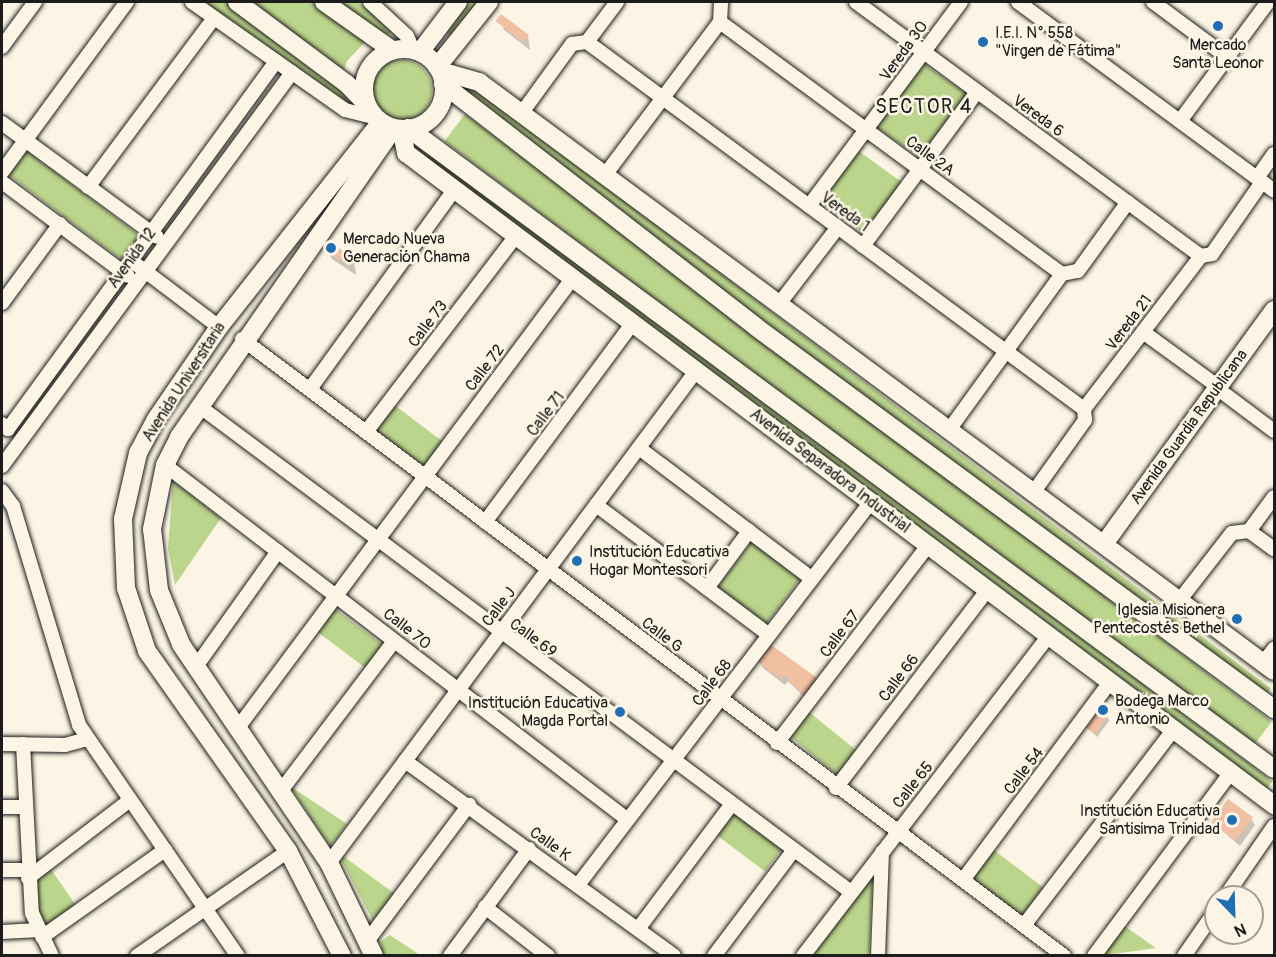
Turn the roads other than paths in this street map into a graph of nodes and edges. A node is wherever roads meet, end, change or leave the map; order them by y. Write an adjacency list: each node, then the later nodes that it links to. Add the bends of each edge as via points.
1 (35, 2): 20 (street)
2 (127, 2): 35 (street)
3 (192, 2): 17 (street, Avenida Separadora Industrial)
4 (237, 2): 32 (street, Avenida Separadora Industrial, via 347,84)
5 (324, 2): 21 (street)
6 (370, 2): 22 (street)
7 (458, 2): 22 (street)
8 (489, 2): 27 (street)
9 (617, 2): 19 (street)
10 (721, 2): 18 (street)
11 (856, 2): 23 (street, Vereda 6)
12 (961, 2): 23 (street, Vereda 30)
13 (1018, 2): 16 (street)
14 (1153, 2): 24 (street)
15 (1267, 5): 24 (street)
16 (1036, 7): 31 (street)
17 (214, 18): 25 (street, Avenida Separadora Industrial); 42 (street)
18 (720, 22): 29 (street); 34 (street, Calle 2A)
19 (587, 42): 29 (street, Vereda 1); 30 (street, via 572,44)
20 (2, 47)
21 (393, 51): 22 (street); 32 (street, via 367,73)
22 (416, 51): 27 (street)
23 (924, 52): 28 (street, Vereda 6); 34 (street, Vereda 30)
24 (1227, 57): 31 (street)
25 (276, 61): 26 (street, Avenida Separadora Industrial); 49 (street, Avenida 12)
26 (291, 72): 32 (street, Avenida Separadora Industrial, via 345,110); 51 (street, Avenida 12)
27 (440, 74): 30 (street, via 479,82); 32 (street, via 432,116); 108 (street, via 756,327)
28 (977, 92): 37 (street); 45 (street, Vereda 6)
29 (663, 98): 39 (street); 46 (street, Vereda 1)
30 (521, 114): 39 (street)
31 (1180, 121): 40 (street)
32 (388, 122): 43 (street, Avenida Separadora Industrial, via 406,153); 62 (street, Avenida Universitaria); 65 (street, Avenida Universitaria); 117 (street, Avenida Separadora Industrial)
33 (2, 123): 35 (street)
34 (866, 129): 37 (street, Calle 2A); 46 (street, Vereda 30)
35 (25, 140): 38 (street); 42 (street)
36 (1275, 154): 40 (street, Vereda 21)
37 (920, 169): 52 (street); 55 (street, Calle 2A)
38 (2, 172)
39 (605, 175): 59 (street)
40 (1259, 180): 44 (street); 53 (street, Vereda 21, via 1212,254)
41 (2, 182): 47 (street)
42 (88, 187): 49 (street)
43 (454, 190): 50 (street, Avenida Separadora Industrial); 68 (street)
44 (1275, 191)
45 (1128, 202): 53 (street, Vereda 6); 55 (street, via 1078,271)
46 (809, 206): 48 (street, Vereda 1)
47 (60, 224): 54 (street); 58 (street)
48 (838, 227): 52 (street, Vereda 1); 59 (street)
49 (151, 232): 51 (street); 54 (street, Avenida 12)
50 (516, 236): 57 (street, Avenida Separadora Industrial); 75 (street, Calle 73)
51 (164, 242): 56 (street, Avenida 12)
52 (863, 246): 66 (street, Vereda 1)
53 (1201, 256): 64 (street, Vereda 21)
54 (126, 266): 56 (street); 72 (street, Avenida 12)
55 (1062, 274): 66 (street)
56 (139, 275): 62 (street); 78 (street, Avenida 12)
57 (572, 279): 61 (street, Avenida Separadora Industrial); 79 (street, Calle 72)
58 (2, 303)
59 (779, 304): 73 (street)
60 (1275, 310): 69 (street, Avenida Guardia Republicana)
61 (632, 324): 67 (street, Avenida Separadora Industrial); 85 (street, Calle 71)
62 (219, 327): 133 (street, Avenida Universitaria, via 138,453 123,519 126,588 135,623 165,682)
63 (1275, 330): 69 (street, Avenida Guardia Republicana)
64 (1143, 332): 69 (street); 71 (street, Vereda 21)
65 (242, 339): 68 (street, Calle G); 70 (street, Avenida Universitaria)
66 (1005, 351): 71 (street, Vereda 1); 73 (street)
67 (696, 371): 76 (street, Calle J); 83 (street, Avenida Separadora Industrial)
68 (310, 389): 75 (street, Calle G)
69 (1222, 391): 74 (street); 90 (street, Avenida Guardia Republicana)
70 (199, 406): 77 (street, Avenida Universitaria); 88 (street, Calle 69)
71 (1084, 409): 81 (street, Vereda 21, via 1085,420)
72 (5, 426)
73 (949, 430): 81 (street)
74 (1275, 431)
75 (366, 432): 79 (street, Calle G)
76 (639, 448): 84 (street, Calle J); 86 (street)
77 (165, 465): 92 (street, Calle 70); 104 (street, Avenida Universitaria, via 156,499 153,560 168,618)
78 (2, 466)
79 (424, 476): 85 (street, Calle G); 88 (street, Calle 72)
80 (2, 491): 111 (street, via 13,506 70,704)
81 (1033, 493): 90 (street)
82 (1275, 497): 87 (street)
83 (872, 501): 89 (street, Avenida Separadora Industrial); 94 (street, Calle 68)
84 (596, 505): 93 (street, Calle J); 95 (street)
85 (485, 522): 93 (street, Calle G)
86 (749, 531): 94 (street); 95 (street)
87 (1249, 531): 91 (street); 98 (street, via 1232,533)
88 (377, 540): 97 (street, Calle 72); 99 (street, Calle 69)
89 (929, 544): 96 (street, Avenida Separadora Industrial); 113 (street, Calle 67)
90 (1109, 548): 98 (street)
91 (1275, 549)
92 (278, 551): 97 (street, Calle 70); 104 (street)
93 (548, 569): 99 (street, Calle J); 107 (street, Calle G)
94 (812, 579): 100 (street, Calle 68)
95 (707, 588): 100 (street)
96 (988, 589): 101 (street, Avenida Separadora Industrial); 119 (street, Calle 66)
97 (336, 596): 102 (street, Calle 70); 109 (street, Calle 72)
98 (1179, 601): 103 (street)
99 (500, 634): 106 (street, Calle J); 116 (street, Calle 69)
100 (769, 635): 107 (street, Calle 68)
101 (1049, 635): 105 (street, Avenida Separadora Industrial); 129 (street, Calle 65)
102 (394, 640): 106 (street, Calle 70); 120 (street)
103 (1271, 661)
104 (195, 668): 109 (street, Avenida Universitaria)
105 (1111, 681): 110 (street, Avenida Separadora Industrial); 138 (street, Calle 54)
106 (458, 690): 115 (street, Calle J); 127 (street, Calle 70)
107 (720, 700): 113 (street, Calle G); 116 (street, Calle 68)
108 (1275, 709)
109 (237, 729): 120 (street, Avenida Universitaria)
110 (1174, 729): 118 (street, Avenida Separadora Industrial); 144 (street)
111 (88, 739): 114 (street, via 65,746); 121 (street)
112 (2, 741): 114 (street)
113 (777, 743): 119 (street, Calle G)
114 (23, 744): 126 (street)
115 (405, 761): 123 (street, Calle K); 135 (street, Calle J)
116 (673, 761): 122 (street, Calle 69); 127 (street, Calle 68)
117 (1275, 769)
118 (1231, 772): 124 (street, Avenida Separadora Industrial); 161 (street)
119 (836, 788): 129 (street, Calle G)
120 (280, 792): 135 (street, Avenida Universitaria)
121 (130, 800): 131 (street); 137 (street)
122 (732, 804): 132 (street, Calle 69); 146 (street)
123 (469, 805): 130 (street, Calle K); 149 (street)
124 (1275, 805)
125 (2, 807): 126 (street)
126 (23, 807): 137 (street)
127 (628, 820): 139 (street, Calle 68)
128 (1275, 826): 140 (street)
129 (897, 833): 134 (street, Calle 65); 138 (street, Calle G)
130 (529, 849): 139 (street, Calle K); 142 (street)
131 (165, 850): 143 (street); 148 (street)
132 (794, 850): 141 (street, Calle 69); 157 (street)
133 (288, 851): 143 (street); 154 (street, Avenida Universitaria)
134 (882, 852): 141 (street, Calle 65); 159 (street)
135 (329, 863): 149 (street, Avenida Universitaria)
136 (2, 870): 137 (street)
137 (27, 874): 148 (street)
138 (963, 880): 144 (street, Calle G)
139 (578, 885): 146 (street, Calle K)
140 (1233, 885)
141 (851, 892): 158 (street, Calle 65)
142 (485, 907): 150 (street); 155 (street)
143 (205, 908): 152 (street); 153 (street)
144 (1025, 924): 160 (street, Calle G)
145 (1204, 927): 162 (street)
146 (638, 929): 156 (street, Calle K)
147 (2, 932): 148 (street)
148 (40, 934): 151 (street)
149 (370, 948)
150 (544, 954)
151 (52, 956)
152 (137, 956)
153 (238, 956)
154 (342, 956)
155 (450, 956)
156 (674, 956)
157 (714, 956)
158 (803, 956)
159 (878, 956)
160 (1064, 956)
161 (1094, 956)
162 (1184, 956)

